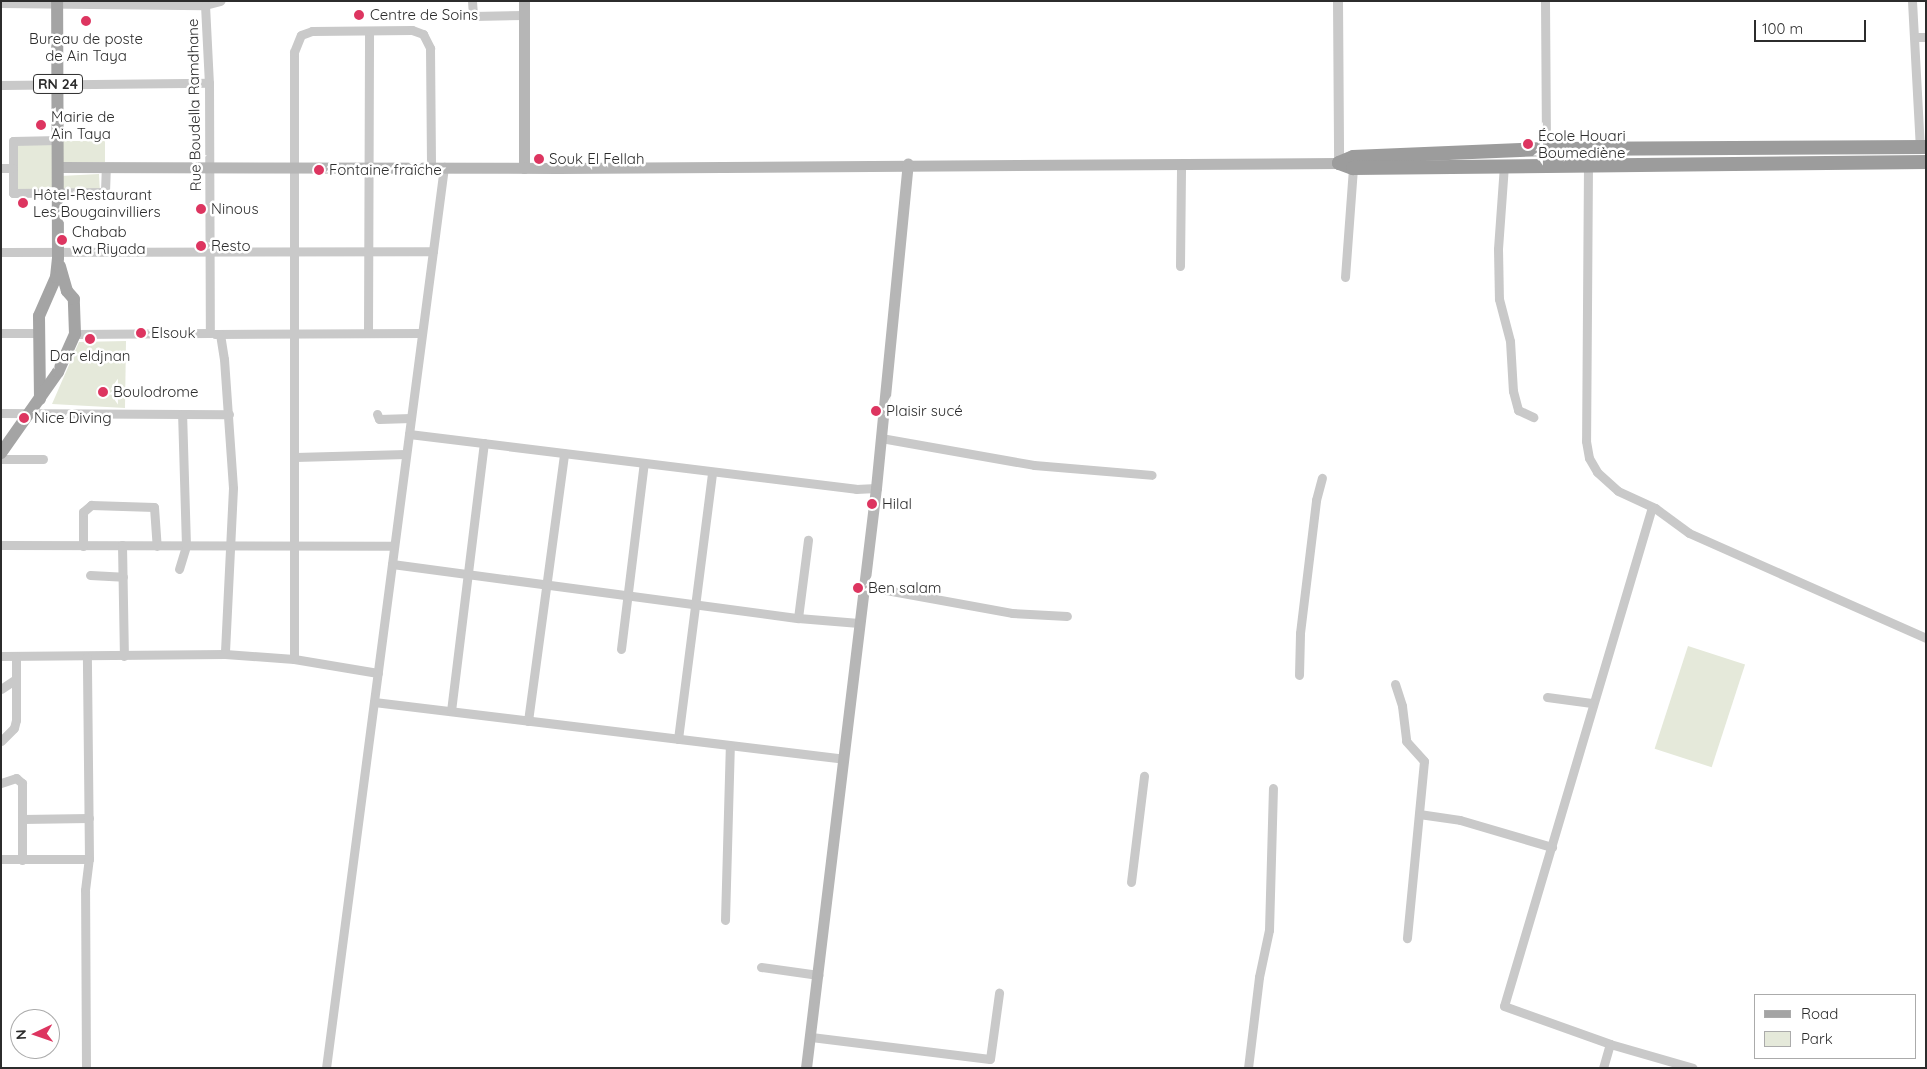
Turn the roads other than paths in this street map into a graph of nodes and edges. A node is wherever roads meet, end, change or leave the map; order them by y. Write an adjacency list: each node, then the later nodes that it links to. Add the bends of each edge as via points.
1 (220, 1): 9 (street)
2 (472, 1): 10 (street, via 473,16)
3 (524, 1): 10 (main road)
4 (1338, 1): 21 (street)
5 (1546, 1): 19 (street)
6 (1912, 1): 13 (street)
7 (57, 2): 8 (street, Rue Boudella Ramdhane); 9 (street, Rue Boudella Ramdhane); 15 (main road, RN 24)
8 (1, 3)
9 (205, 3): 14 (street, Rue Boudella Ramdhane)
10 (524, 16): 35 (main road)
11 (369, 30): 28 (street, via 312,31 297,39 294,52); 29 (street); 30 (street, via 412,30 423,34 429,42)
12 (1926, 37): 13 (street)
13 (1914, 38): 18 (street)
14 (209, 83): 15 (street); 27 (street, Rue Boudella Ramdhane)
15 (58, 84): 16 (street); 17 (main road, RN 24)
16 (1, 85)
17 (58, 140): 26 (main road, RN 24); 33 (street, via 13,141)
18 (1923, 148): 19 (highway)
19 (1546, 149): 21 (highway, via 1353,157)
20 (1926, 162): 24 (highway, via 1762,166)
21 (1338, 163): 23 (main road); 36 (highway)
22 (908, 164): 23 (main road); 35 (main road); 67 (main road)
23 (1181, 165): 44 (street)
24 (1588, 165): 25 (highway); 80 (street, via 1586,441 1589,458 1597,472 1618,491)
25 (1504, 166): 36 (highway); 64 (street, via 1498,249 1499,299 1510,341 1513,391 1518,410)
26 (58, 167): 34 (main road); 37 (main road, RN 24)
27 (209, 167): 28 (main road); 34 (main road); 38 (street, Rue Boudella Ramdhane)
28 (293, 167): 29 (main road); 39 (street)
29 (369, 167): 30 (main road); 40 (street)
30 (431, 167): 31 (main road)
31 (444, 167): 35 (main road); 41 (street)
32 (1, 168): 33 (street)
33 (13, 168): 37 (street, via 14,193)
34 (106, 168): 37 (street, via 105,192)
35 (524, 168)
36 (1353, 168): 45 (street)
37 (58, 193): 43 (main road, RN 24)
38 (210, 250): 39 (street); 43 (street); 50 (street, Rue Boudella Ramdhane)
39 (293, 250): 40 (street); 55 (street)
40 (368, 250): 41 (street); 51 (street)
41 (432, 251): 52 (street)
42 (1, 252): 43 (street)
43 (58, 255): 46 (main road); 47 (main road, RN 24)
44 (1180, 266)
45 (1345, 277)
46 (50, 290): 47 (main road); 49 (main road, via 39,316)
47 (67, 291): 53 (main road, RN 24, via 74,299)
48 (1, 333): 49 (street)
49 (38, 333): 56 (main road)
50 (210, 333): 53 (street); 54 (street)
51 (368, 333): 52 (street); 55 (street)
52 (422, 333): 65 (street)
53 (75, 334): 57 (main road, RN 24)
54 (220, 334): 55 (street); 62 (street)
55 (295, 334): 72 (street)
56 (38, 365): 57 (main road); 58 (main road)
57 (58, 372): 58 (main road, RN 24)
58 (40, 399): 60 (main road, RN 24)
59 (1, 413): 60 (street)
60 (31, 413): 61 (street); 69 (main road, RN 24)
61 (182, 414): 62 (street); 86 (street)
62 (229, 414): 87 (street, via 233,488)
63 (377, 414): 65 (street, via 379,419)
64 (1533, 417)
65 (411, 418): 66 (street)
66 (409, 434): 68 (street); 71 (street)
67 (881, 438): 77 (street, via 1034,465); 79 (main road)
68 (484, 443): 70 (street); 92 (street)
69 (1, 453)
70 (564, 453): 75 (street); 95 (street)
71 (406, 454): 72 (street); 89 (street)
72 (295, 458): 88 (street)
73 (1, 459): 74 (street)
74 (43, 459)
75 (644, 463): 76 (street); 97 (street)
76 (712, 472): 79 (street, via 856,489); 98 (street)
77 (1152, 475)
78 (1322, 478): 111 (street, via 1316,500 1306,585)
79 (876, 488): 96 (main road)
80 (1652, 507): 102 (street, via 1689,533); 117 (street)
81 (808, 540): 100 (street)
82 (1, 545): 84 (street)
83 (122, 545): 84 (street); 85 (street); 94 (street)
84 (83, 546): 85 (street, via 83,512 92,505 154,507)
85 (157, 546): 86 (street)
86 (186, 546): 87 (street); 91 (street)
87 (231, 546): 88 (street); 104 (street)
88 (295, 546): 89 (street); 109 (street)
89 (394, 546): 90 (street)
90 (392, 564): 92 (street); 110 (street)
91 (179, 569)
92 (468, 574): 95 (street); 118 (street)
93 (90, 575): 94 (street)
94 (123, 576): 107 (street)
95 (548, 584): 97 (street); 119 (street)
96 (864, 586): 99 (street, via 1012,613); 101 (main road)
97 (626, 595): 98 (street); 103 (street)
98 (695, 604): 100 (street); 120 (street)
99 (1067, 616)
100 (798, 618): 101 (street)
101 (859, 623): 123 (main road)
102 (1926, 638)
103 (621, 649)
104 (225, 654): 107 (street); 109 (street)
105 (1, 656): 106 (street)
106 (16, 656): 108 (street); 112 (street)
107 (124, 656): 108 (street)
108 (87, 657): 128 (street)
109 (294, 659): 110 (street)
110 (378, 673): 116 (street)
111 (1299, 674)
112 (16, 679): 114 (street); 121 (street, via 14,728)
113 (1395, 684): 127 (street, via 1402,706 1406,741 1424,761)
114 (1, 689)
115 (1547, 697): 117 (street)
116 (374, 702): 118 (street); 143 (street)
117 (1592, 703): 130 (street)
118 (451, 711): 119 (street)
119 (528, 721): 120 (street)
120 (678, 739): 122 (street)
121 (1, 742)
122 (730, 746): 123 (street); 135 (street)
123 (842, 759): 138 (main road)
124 (1144, 776): 134 (street)
125 (1, 783): 129 (street, via 16,778 22,781)
126 (1272, 788): 145 (street, via 1270,930 1259,977)
127 (1419, 814): 130 (street, via 1460,820); 136 (street)
128 (89, 818): 129 (street); 132 (street)
129 (22, 819): 133 (street)
130 (1552, 847): 141 (street, via 1504,1006)
131 (1, 859): 133 (street)
132 (89, 859): 133 (street); 142 (street, via 86,890)
133 (22, 860)
134 (1131, 882)
135 (725, 920)
136 (1407, 938)
137 (761, 967): 138 (street)
138 (818, 975): 140 (main road)
139 (1000, 993): 140 (street, via 990,1059)
140 (811, 1036): 144 (main road)
141 (1610, 1044): 146 (street); 147 (street)
142 (86, 1068)
143 (326, 1068)
144 (806, 1068)
145 (1248, 1068)
146 (1603, 1068)
147 (1693, 1068)

